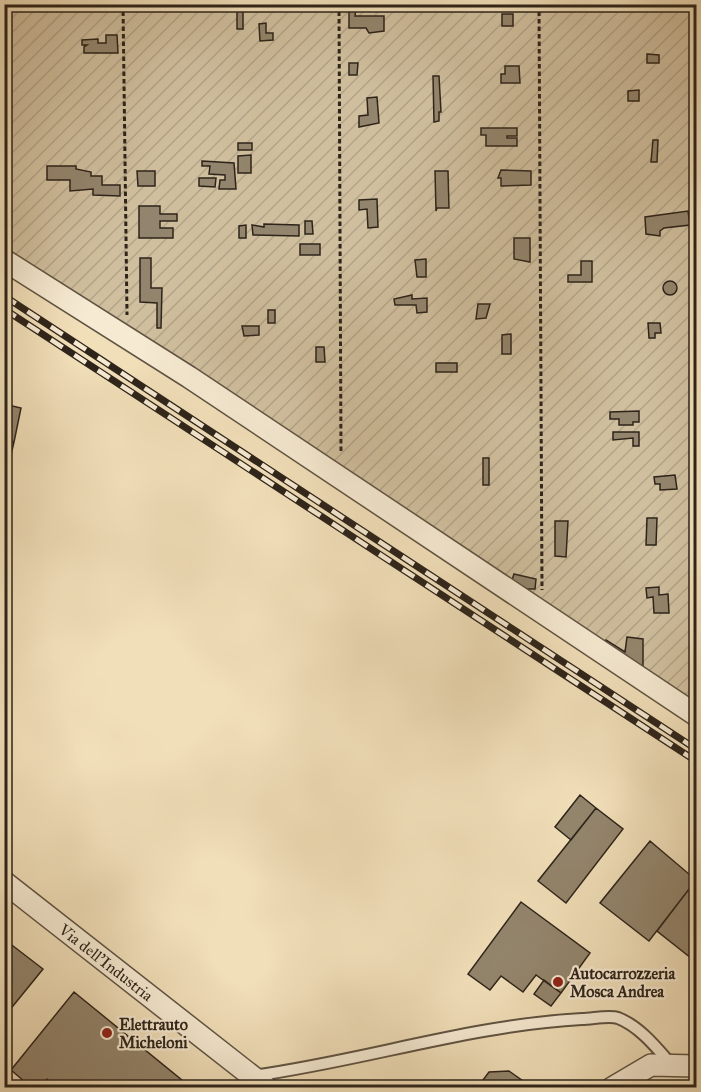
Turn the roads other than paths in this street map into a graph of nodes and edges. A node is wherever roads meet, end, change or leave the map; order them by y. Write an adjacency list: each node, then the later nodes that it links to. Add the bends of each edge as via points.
1 (4, 260): 2 (street, via 127,337)
2 (696, 715)
3 (4, 882): 6 (street, Via dell'Industria)
4 (670, 1063): 5 (street); 6 (lane, via 650,1040 617,1018 526,1025 401,1047); 7 (street, via 651,1065)
5 (696, 1066)
6 (259, 1082)
7 (612, 1088)

